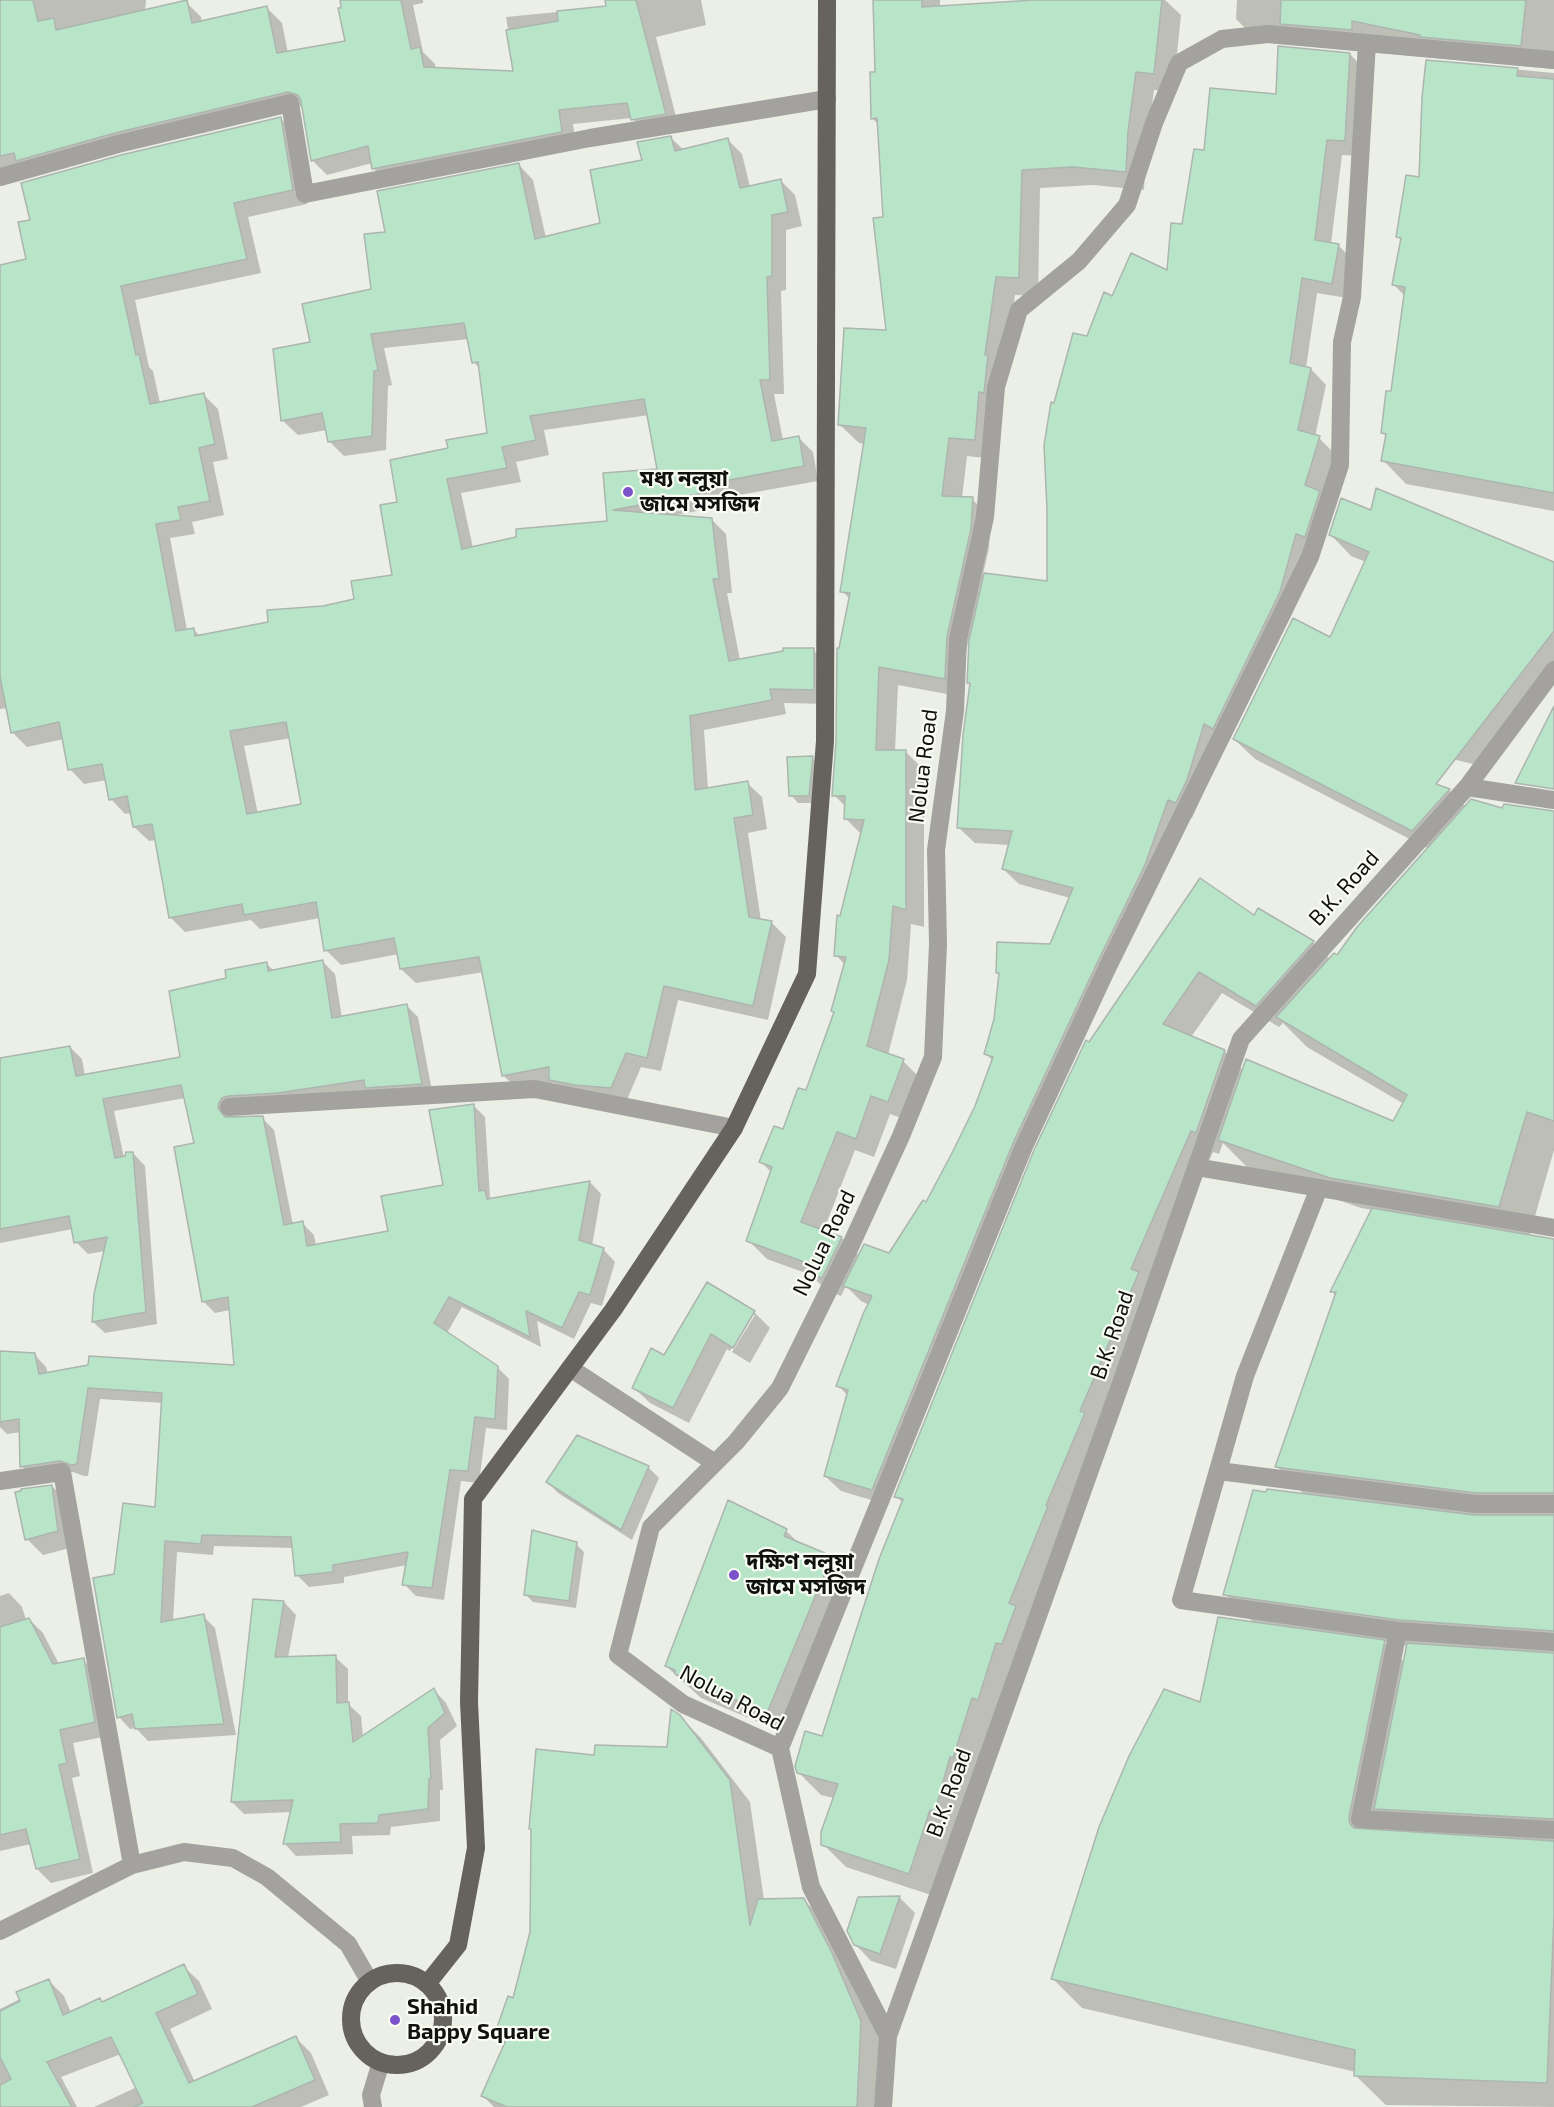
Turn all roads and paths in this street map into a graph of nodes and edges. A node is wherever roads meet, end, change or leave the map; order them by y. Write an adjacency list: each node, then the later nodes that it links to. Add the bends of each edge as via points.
1 (827, 0): 4 (main road)
2 (1367, 44): 3 (street); 15 (street, Nolua Road, via 1268,34 1222,39 1179,63 1127,205 1079,261 1019,310 996,387 985,517 958,639 955,711 936,850 938,944 933,1057 850,1247 780,1388); 21 (street, via 1352,297 1342,342 1340,465 1310,557 1108,966 1024,1146)
3 (1554, 60)
4 (827, 99): 5 (street, via 590,138 305,194 290,103); 10 (main road, via 825,741 807,974)
5 (0, 177)
6 (1554, 670): 7 (street, B.K. Road)
7 (1467, 787): 8 (street); 11 (street, B.K. Road, via 1241,1039)
8 (1554, 800)
9 (229, 1107): 10 (street, via 535,1089)
10 (734, 1128): 14 (main road)
11 (1196, 1167): 12 (street); 27 (street, B.K. Road)
12 (1320, 1188): 13 (street); 16 (street, via 1245,1376)
13 (1554, 1228)
14 (570, 1368): 15 (street); 26 (main road, via 473,1499 468,1702 476,1848 458,1945)
15 (715, 1463): 21 (street, Nolua Road, via 651,1527 618,1654 682,1704)
16 (1219, 1471): 18 (street, via 1475,1504); 19 (street, via 1181,1600)
17 (0, 1481): 23 (street, via 62,1472)
18 (1554, 1504)
19 (1398, 1631): 20 (street); 22 (street, via 1360,1819)
20 (1554, 1642)
21 (780, 1748): 27 (street, Nolua Road, via 811,1887)
22 (1554, 1830)
23 (132, 1865): 24 (street); 25 (street, via 184,1852 233,1858 267,1877 348,1944)
24 (0, 1931)
25 (370, 1982): 26 (main road, via 399,1973); 28 (main road, via 360,1991 351,2018 359,2045)
26 (427, 1984): 28 (main road, via 443,2012 437,2042 426,2055 412,2062)
27 (888, 2036): 30 (street, B.K. Road)
28 (381, 2062): 29 (street, via 371,2095)
29 (373, 2107)
30 (883, 2107)

